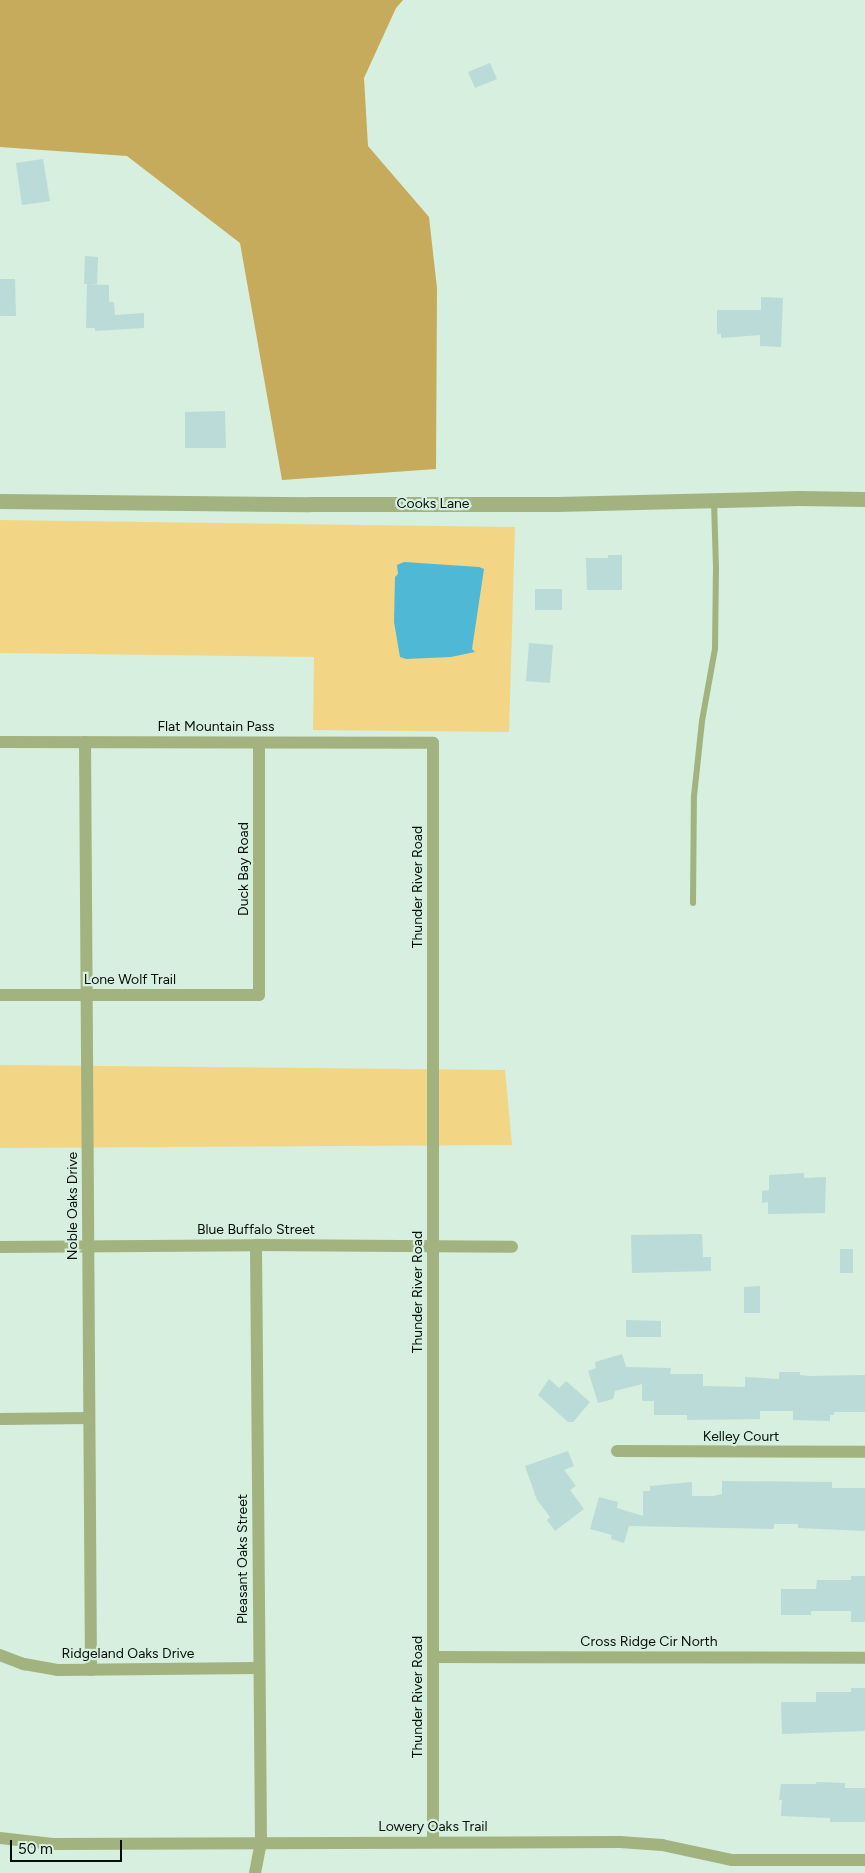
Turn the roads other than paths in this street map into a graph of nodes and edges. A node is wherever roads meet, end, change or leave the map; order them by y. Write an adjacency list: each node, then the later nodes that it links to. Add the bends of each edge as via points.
1 (865, 499): 2 (street, Cooks Lane)
2 (714, 500): 3 (street, Cooks Lane, via 557,504); 8 (lane, via 715,649 694,796)
3 (0, 501)
4 (0, 742): 5 (street, Flat Mountain Pass)
5 (85, 742): 6 (street, Flat Mountain Pass); 10 (street, Noble Oaks Drive)
6 (259, 743): 7 (street, Flat Mountain Pass); 11 (street, Duck Bay Road)
7 (433, 743): 14 (street, Thunder River Road)
8 (693, 903)
9 (0, 995): 10 (street, Lone Wolf Trail)
10 (86, 995): 11 (street, Lone Wolf Trail); 13 (street, Noble Oaks Drive)
11 (259, 995)
12 (256, 1245): 13 (street, Blue Buffalo Street); 14 (street, Blue Buffalo Street); 24 (street, Pleasant Oaks Street)
13 (88, 1246): 15 (street, Blue Buffalo Street); 17 (street, Noble Oaks Drive)
14 (433, 1246): 16 (street, Blue Buffalo Street); 22 (street, Thunder River Road)
15 (0, 1247)
16 (512, 1247)
17 (89, 1418): 18 (street); 25 (street, Noble Oaks Drive)
18 (0, 1419)
19 (617, 1451): 20 (street, Kelley Court)
20 (865, 1452)
21 (0, 1655): 25 (street, Ridgeland Oaks Drive, via 24,1664 58,1670)
22 (433, 1657): 23 (street, Cross Ridge Cir North); 27 (street, Thunder River Road)
23 (865, 1658)
24 (259, 1668): 25 (street, Ridgeland Oaks Drive); 28 (street, Pleasant Oaks Street)
25 (91, 1670)
26 (0, 1838): 28 (street, Lowery Oaks Trail, via 53,1844)
27 (433, 1841): 28 (street, Lowery Oaks Trail); 29 (street, Lowery Oaks Trail, via 620,1842 662,1845 732,1860)
28 (261, 1842): 30 (street, Pleasant Oaks Street)
29 (865, 1860)
30 (256, 1873)

